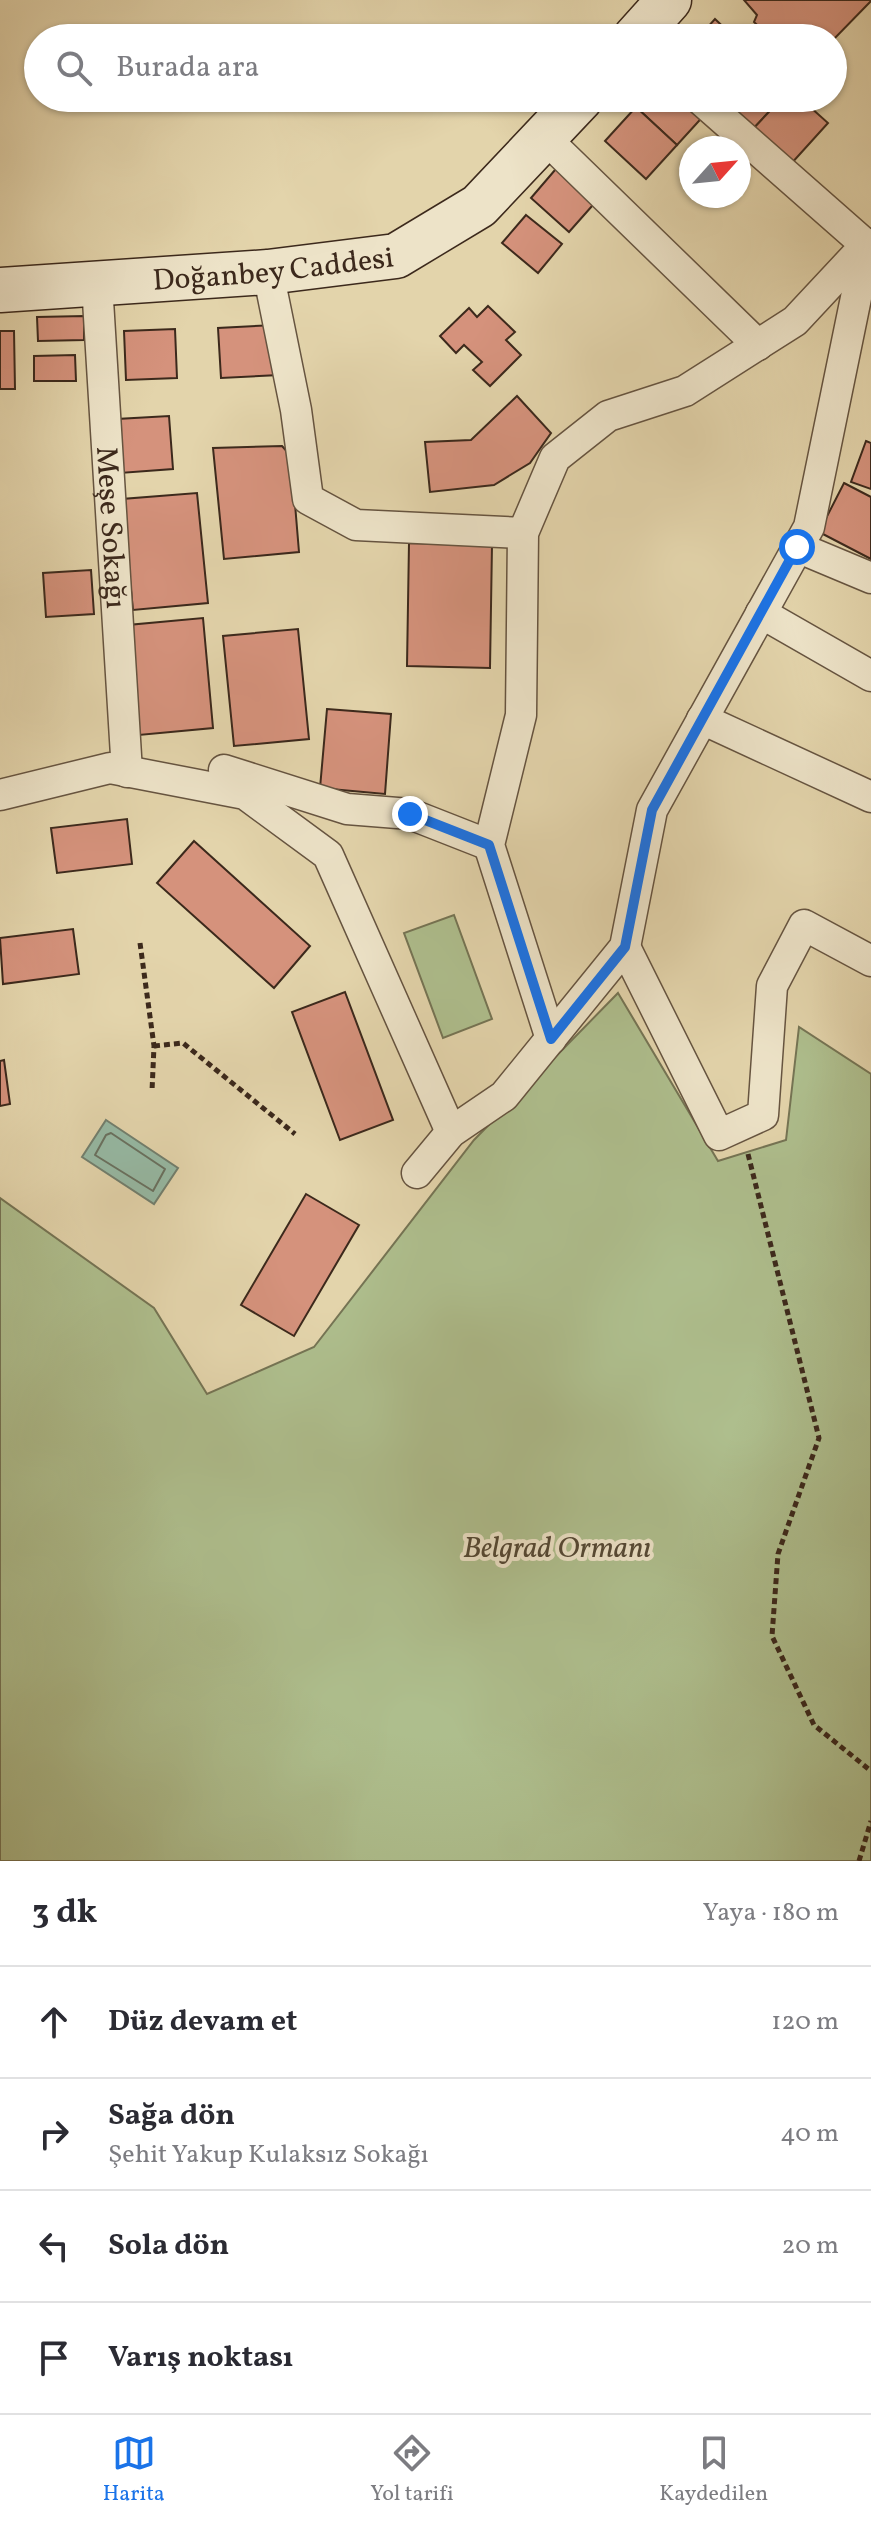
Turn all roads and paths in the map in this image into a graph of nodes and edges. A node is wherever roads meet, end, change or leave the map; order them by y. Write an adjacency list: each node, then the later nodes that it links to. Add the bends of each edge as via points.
1 (669, 0): 2 (street)
2 (648, 24)
3 (568, 112): 5 (street, Doğanbey Caddesi)
4 (715, 112): 6 (street)
5 (544, 137): 7 (street, Doğanbey Caddesi, via 479,206 396,256); 10 (street)
6 (868, 242): 10 (street, via 795,321); 12 (street, via 809,527)
7 (268, 272): 8 (street, Doğanbey Caddesi); 11 (street, via 308,499 356,525)
8 (97, 284): 9 (street, Doğanbey Caddesi); 17 (street, Meşe Sokağı)
9 (0, 290)
10 (758, 345): 11 (street, via 685,391 608,416 555,458)
11 (523, 533): 20 (street, via 521,715)
12 (797, 547): 13 (street); 14 (street)
13 (871, 578)
14 (761, 613): 15 (street); 16 (street)
15 (871, 676)
16 (702, 719): 19 (street); 22 (street, via 652,810)
17 (125, 761): 18 (street); 20 (street, via 239,773 347,809 410,814); 28 (street, via 245,794 328,855)
18 (0, 795)
19 (871, 797)
20 (489, 845): 24 (street)
21 (140, 943): 25 (path)
22 (625, 947): 24 (street); 27 (street, via 719,1135)
23 (871, 961): 27 (street, via 804,925 772,986 763,1115)
24 (551, 1039): 28 (street, via 504,1096)
25 (154, 1046): 26 (path); 29 (path, via 183,1043)
26 (152, 1091)
27 (741, 1125): 31 (path, via 819,1438 778,1554 772,1636 814,1725)
28 (451, 1132): 30 (street)
29 (295, 1134)
30 (417, 1173)
31 (871, 1771)
32 (871, 1821): 33 (path)
33 (859, 1861)

